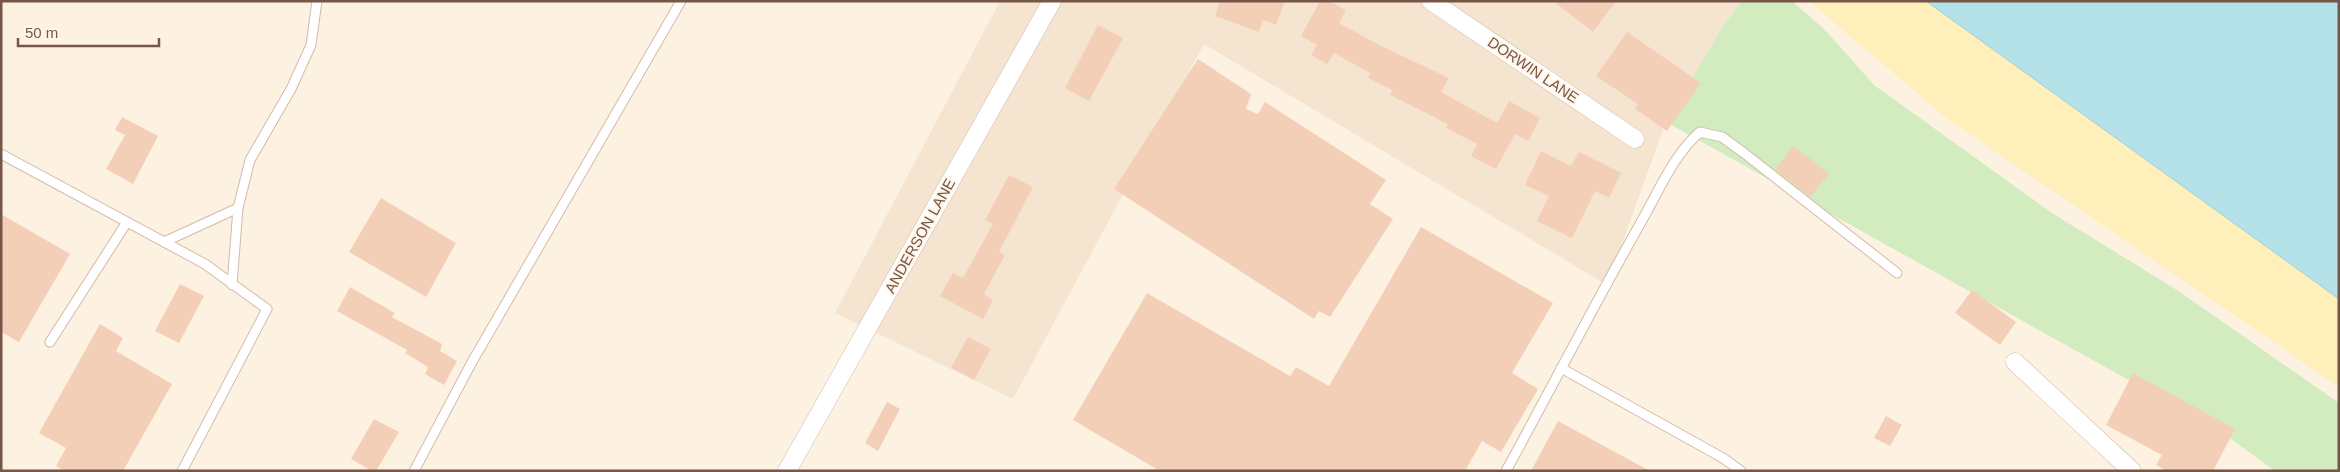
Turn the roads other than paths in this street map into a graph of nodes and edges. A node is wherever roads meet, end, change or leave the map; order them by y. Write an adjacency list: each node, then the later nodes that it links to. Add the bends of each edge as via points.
1 (317, 1): 7 (lane, via 311,45 291,89 250,160)
2 (681, 1): 16 (lane, via 472,362)
3 (1052, 1): 17 (street, ANDERSON LANE)
4 (1432, 1): 5 (street, DORWIN LANE)
5 (1635, 138)
6 (1, 154): 8 (lane)
7 (238, 208): 9 (lane); 11 (lane)
8 (127, 222): 9 (lane); 12 (lane)
9 (164, 242): 11 (lane, via 205,264)
10 (1897, 273): 14 (lane, via 1722,137 1700,132 1690,140 1674,165)
11 (232, 285): 15 (lane, via 267,309)
12 (50, 342)
13 (2015, 362): 20 (street)
14 (1561, 368): 18 (lane); 19 (lane)
15 (182, 471)
16 (414, 471)
17 (787, 471)
18 (1506, 471)
19 (1741, 471)
20 (2132, 471)

